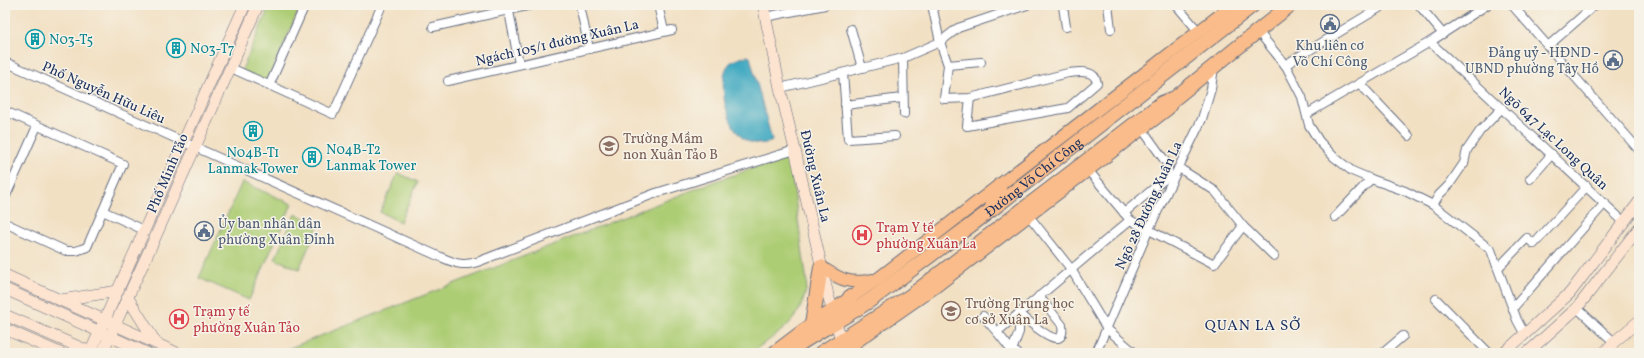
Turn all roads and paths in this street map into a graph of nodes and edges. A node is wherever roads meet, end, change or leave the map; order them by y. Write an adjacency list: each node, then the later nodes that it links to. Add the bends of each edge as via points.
1 (246, 5): 64 (street, Phố Minh Tảo)
2 (258, 5): 45 (street, Phố Minh Tảo)
3 (305, 5): 50 (street)
4 (382, 5): 50 (street, via 333,114)
5 (531, 5): 23 (street)
6 (580, 5): 37 (street)
7 (658, 5): 31 (street)
8 (762, 5): 24 (street, Đường Xuân La)
9 (825, 5): 24 (street)
10 (932, 5): 34 (street)
11 (1027, 5): 34 (street, via 958,28)
12 (1066, 5): 26 (street)
13 (1108, 5): 28 (street)
14 (1176, 5): 32 (street)
15 (1233, 5): 32 (main road, Đường Võ Chí Công)
16 (1253, 5): 79 (highway, Đường Võ Chí Công)
17 (1290, 5): 30 (highway, Đường Võ Chí Công)
18 (1384, 5): 43 (street)
19 (1419, 5): 33 (street)
20 (1486, 5): 33 (street)
21 (1512, 5): 36 (street)
22 (1593, 6): 36 (street)
23 (509, 7): 25 (street); 41 (street)
24 (765, 17): 51 (street, Đường Xuân La)
25 (433, 27)
26 (1066, 27)
27 (851, 29): 46 (street)
28 (1111, 29)
29 (672, 30): 31 (street, Ngách 105/1 đường Xuân La)
30 (1258, 30): 43 (street); 44 (highway, Đường Võ Chí Công)
31 (664, 32): 37 (street, Ngách 105/1 đường Xuân La)
32 (1199, 32): 73 (main road, Đường Võ Chí Công)
33 (1443, 34): 35 (street)
34 (940, 42): 38 (street); 42 (street)
35 (1430, 42): 49 (street); 56 (street, Ngõ 647 Lạc Long Quân)
36 (1548, 46): 67 (street)
37 (589, 49): 41 (street, Ngách 105/1 đường Xuân La)
38 (903, 58): 46 (street); 52 (street)
39 (5, 62): 64 (street, Phố Nguyễn Hữu Liêu)
40 (981, 62): 42 (street)
41 (519, 64): 48 (street, Ngách 105/1 đường Xuân La)
42 (948, 65): 53 (street, via 944,99)
43 (1285, 65): 59 (street, via 1302,97)
44 (1214, 66): 54 (highway, Đường Võ Chí Công); 69 (street, Ngõ 28 Đường Xuân La, via 1211,89 1202,119)
45 (231, 68): 50 (street); 65 (street, Phố Minh Tảo)
46 (862, 68): 47 (street)
47 (843, 73): 51 (street); 55 (street)
48 (448, 81)
49 (1360, 84): 59 (street); 63 (street)
50 (269, 86)
51 (780, 88): 66 (street, Đường Xuân La)
52 (902, 98): 55 (street); 58 (street)
53 (970, 98): 53 (street, via 967,126 1068,108 1097,84 1097,80 1085,72 1068,73)
54 (1174, 98): 61 (main road, Đường Võ Chí Công, via 1168,109); 113 (highway, Đường Võ Chí Công, via 1162,103)
55 (845, 105): 62 (street, via 848,139)
56 (1502, 108): 68 (street, Ngõ 647 Lạc Long Quân); 78 (street, via 1480,131 1467,150 1464,162)
57 (5, 111): 60 (street)
58 (904, 114)
59 (1307, 114): 71 (street, via 1309,125 1319,141 1334,157 1352,171)
60 (37, 126): 75 (street); 80 (street, via 123,164)
61 (1142, 129): 70 (main road, Đường Võ Chí Công); 81 (street, via 1168,165 1168,172 1165,179)
62 (895, 136)
63 (1409, 136)
64 (184, 141): 65 (street, Phố Nguyễn Hữu Liêu); 90 (street, Phố Minh Tảo)
65 (195, 146): 66 (street, Phố Nguyễn Hữu Liêu, via 459,264 471,264 656,193); 101 (street, Phố Minh Tảo)
66 (795, 150): 92 (street, Đường Xuân La)
67 (1639, 150)
68 (1552, 154): 72 (street); 74 (street, Ngõ 647 Lạc Long Quân)
69 (1179, 168): 87 (street, via 1215,190); 89 (street, Ngõ 28 Đường Xuân La)
70 (1088, 170): 81 (street); 82 (main road, Đường Võ Chí Công)
71 (1371, 179): 78 (street, via 1391,185); 83 (street)
72 (1530, 179)
73 (1000, 184): 79 (highway); 96 (main road, Đường Võ Chí Công)
74 (1587, 186): 77 (street, Ngõ 647 Lạc Long Quân); 93 (street, via 1534,244 1527,238)
75 (5, 198)
76 (1639, 202): 85 (street)
77 (1605, 203): 85 (street, Ngõ 647 Lạc Long Quân); 104 (street)
78 (1433, 205): 93 (street, via 1491,250)
79 (991, 210): 109 (highway, Đường Võ Chí Công, via 864,305)
80 (103, 211): 86 (street, via 86,247 76,251 66,251); 90 (street)
81 (1124, 213): 84 (street)
82 (1029, 216): 94 (street); 113 (main road, Đường Võ Chí Công, via 935,287)
83 (1336, 217)
84 (1130, 220): 89 (street); 94 (street)
85 (1624, 222): 119 (street, via 1570,293)
86 (5, 223)
87 (1243, 226): 89 (street, via 1214,264); 91 (street)
88 (1639, 228): 105 (street)
89 (1149, 229): 115 (street, Ngõ 28 Đường Xuân La)
90 (144, 230): 98 (street, Phố Minh Tảo)
91 (1274, 256)
92 (821, 267): 96 (main road, via 842,280 859,283); 109 (street, Đường Xuân La); 116 (highway)
93 (1498, 268): 104 (street)
94 (1072, 269): 99 (street); 115 (street)
95 (5, 275): 103 (street)
96 (879, 278): 100 (main road, Đường Võ Chí Công)
97 (5, 289): 106 (street)
98 (118, 290): 103 (street); 111 (street, Phố Minh Tảo)
99 (1039, 296): 107 (street); 107 (street, via 1062,325 1063,330 1058,338 1049,337)
100 (850, 297): 109 (highway)
101 (128, 298): 122 (street); 128 (street, Phố Minh Tảo)
102 (1436, 299): 138 (street)
103 (61, 300): 106 (street); 111 (street)
104 (1513, 308): 119 (street)
105 (1577, 308): 121 (street); 140 (street)
106 (56, 312): 117 (street)
107 (1019, 314): 118 (street); 126 (street, via 1019,332)
108 (5, 315): 125 (street)
109 (834, 316): 116 (highway, Đường Võ Chí Công); 124 (street, Đường Xuân La)
110 (983, 316): 118 (street)
111 (105, 320): 117 (street, Phố Minh Tảo); 122 (street)
112 (1639, 320): 121 (street)
113 (878, 322): 124 (highway, Đường Võ Chí Công)
114 (5, 329): 123 (street)
115 (1107, 329): 135 (street, Ngõ 28 Đường Xuân La); 136 (street)
116 (811, 330): 131 (main road, Đường Võ Chí Công); 133 (highway, Đường Võ Chí Công)
117 (99, 332): 125 (street, Phố Minh Tảo); 129 (street)
118 (997, 332): 126 (street)
119 (1524, 335): 139 (street)
120 (1403, 336): 137 (street)
121 (1614, 342): 141 (street)
122 (156, 343): 130 (street)
123 (41, 349): 127 (street)
124 (840, 350): 134 (highway, Đường Võ Chí Công)
125 (91, 352)
126 (1013, 352)
127 (60, 353)
128 (102, 353)
129 (147, 353)
130 (177, 353)
131 (773, 353)
132 (782, 353): 133 (highway)
133 (786, 353)
134 (820, 353)
135 (1096, 353)
136 (1135, 353)
137 (1383, 353)
138 (1489, 353)
139 (1504, 353)
140 (1527, 353)
141 (1604, 353)

